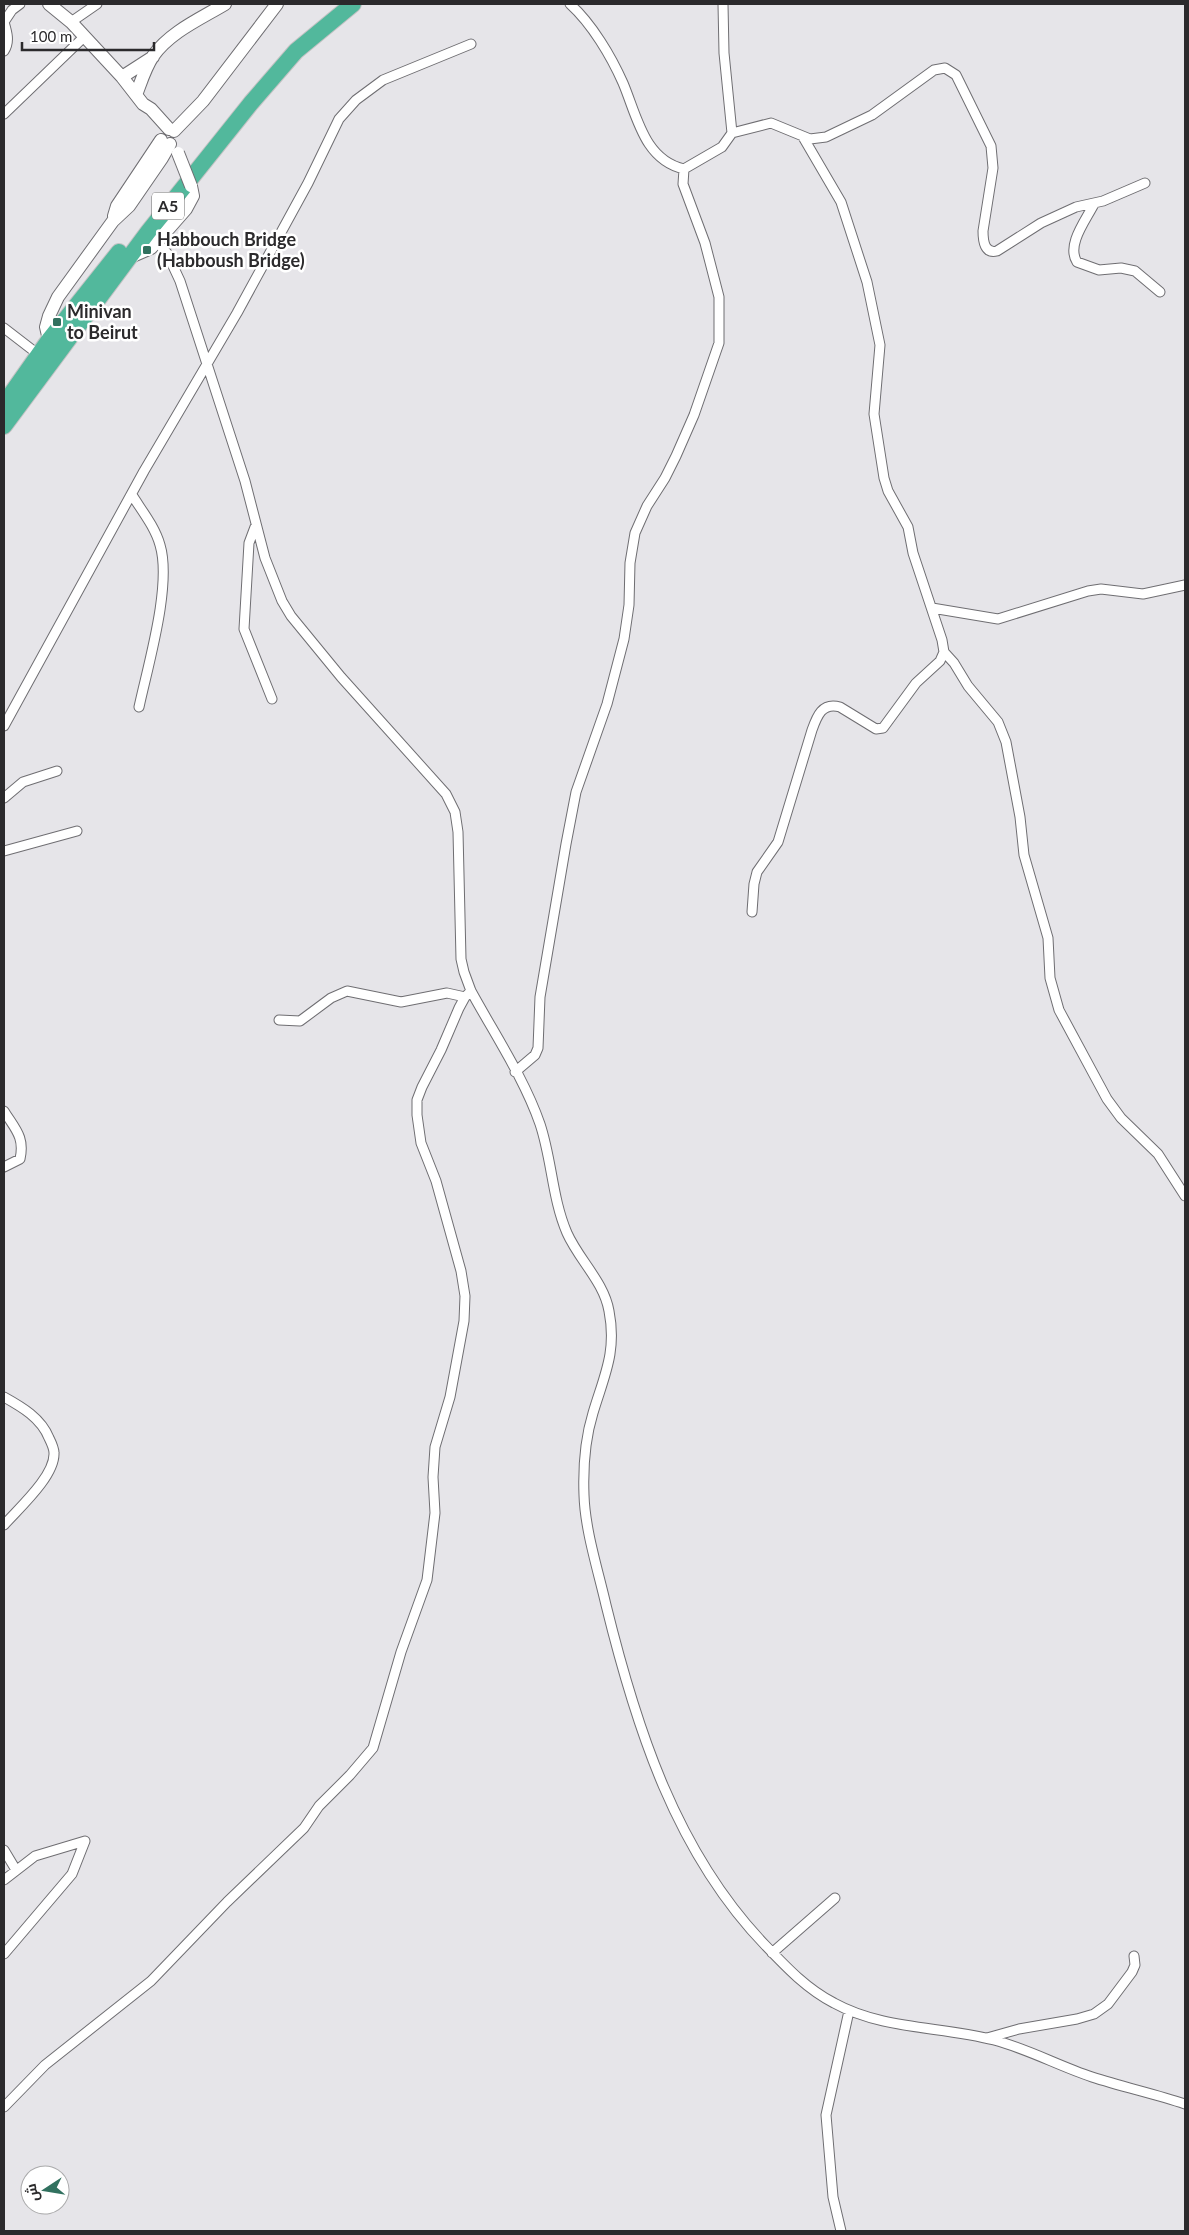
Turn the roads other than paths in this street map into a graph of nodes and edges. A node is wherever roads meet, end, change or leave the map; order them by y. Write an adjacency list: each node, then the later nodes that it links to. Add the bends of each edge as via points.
1 (20, 4): 13 (street, via 4,22 8,34)
2 (50, 4): 10 (main road)
3 (97, 4): 10 (street)
4 (225, 4): 14 (main road, via 178,32)
5 (277, 4): 20 (main road, via 203,101)
6 (336, 4): 27 (highway, A5, via 305,28 283,52)
7 (353, 4): 24 (highway, A5, via 296,51 251,103)
8 (570, 4): 21 (street, via 616,69 654,151 668,163)
9 (723, 4): 18 (street)
10 (71, 22): 11 (main road)
11 (85, 36): 15 (main road); 17 (street)
12 (471, 44): 29 (street, via 383,80 356,100 339,119 308,183)
13 (4, 51)
14 (152, 57): 15 (main road); 16 (main road)
15 (122, 77): 16 (main road)
16 (140, 99): 20 (main road, via 144,112)
17 (4, 114)
18 (732, 133): 19 (street, via 771,124); 21 (street, via 722,148)
19 (803, 137): 23 (street, via 821,138 856,124 934,70 945,68 959,80 993,154 994,168 982,232 988,250 997,251 1041,223 1076,207); 35 (street, via 841,202 867,282 880,345 874,414 884,478 908,527 913,553)
20 (169, 139): 24 (main road, bridge, via 193,196 186,209); 27 (main road, via 162,158 53,306 46,326)
21 (684, 169): 47 (street, via 683,184 705,243 719,297 720,343 676,456 647,506 636,533 630,563 624,639 608,704 576,792 566,844 540,997 538,1048 535,1055)
22 (1145, 183): 23 (street)
23 (1094, 204): 25 (street, via 1075,240 1073,254 1077,262 1104,271 1121,268 1135,271)
24 (153, 237): 29 (street, via 167,253 180,281); 31 (highway, A5, via 128,258)
25 (1160, 292)
26 (4, 328): 28 (street)
27 (50, 340): 28 (highway, A5)
28 (39, 355): 30 (highway, A5)
29 (207, 363): 32 (street); 33 (street)
30 (4, 404)
31 (4, 426)
32 (132, 495): 38 (street, via 155,533 164,567 161,601); 39 (street)
33 (256, 526): 37 (street, via 249,543 244,633); 45 (street, via 271,577 291,616 341,677 440,786 453,806 458,832 461,958)
34 (1185, 585): 35 (street, via 1144,594 1100,589 1088,591 998,619)
35 (932, 608): 36 (street)
36 (944, 652): 44 (street, via 940,661 916,684 883,728 870,727 834,705 819,712 778,842 757,872); 50 (street, via 998,722 1006,742 1024,855 1048,938 1050,978 1059,1010 1107,1099 1121,1118 1158,1154)
37 (272, 699)
38 (139, 708)
39 (4, 726)
40 (57, 771): 41 (street, via 23,782)
41 (4, 798)
42 (77, 831): 43 (street)
43 (4, 851)
44 (752, 912)
45 (468, 994): 46 (street, via 446,993 401,1002 347,991 331,998 300,1021); 47 (street); 63 (street, via 417,1100 421,1143 436,1181 461,1271 464,1321 450,1397 436,1446 433,1477 435,1513 426,1580 373,1748 319,1806 304,1828 151,1981 45,2065)
46 (279, 1020)
47 (515, 1072): 57 (street, via 541,1126 567,1232 582,1263 602,1290 609,1312 609,1360 587,1440 584,1494 585,1513 618,1653 657,1771 678,1821 735,1911)
48 (4, 1111): 49 (street, via 23,1147 20,1159)
49 (4, 1167)
50 (1185, 1196)
51 (4, 1397): 52 (street, via 37,1420 46,1430 54,1452 52,1466 43,1481)
52 (4, 1525)
53 (4, 1850): 54 (street)
54 (16, 1870): 55 (street); 58 (street, via 35,1856 85,1841 72,1874)
55 (4, 1880)
56 (835, 1898): 57 (street)
57 (772, 1952): 60 (street, via 817,1993)
58 (4, 1954)
59 (1134, 1956): 61 (street, via 1132,1972 1108,2004 1094,2014)
60 (849, 2011): 61 (street, via 902,2025); 64 (street, via 826,2115 833,2197)
61 (987, 2038): 62 (street, via 1094,2078)
62 (1185, 2104)
63 (4, 2107)
64 (841, 2231)

